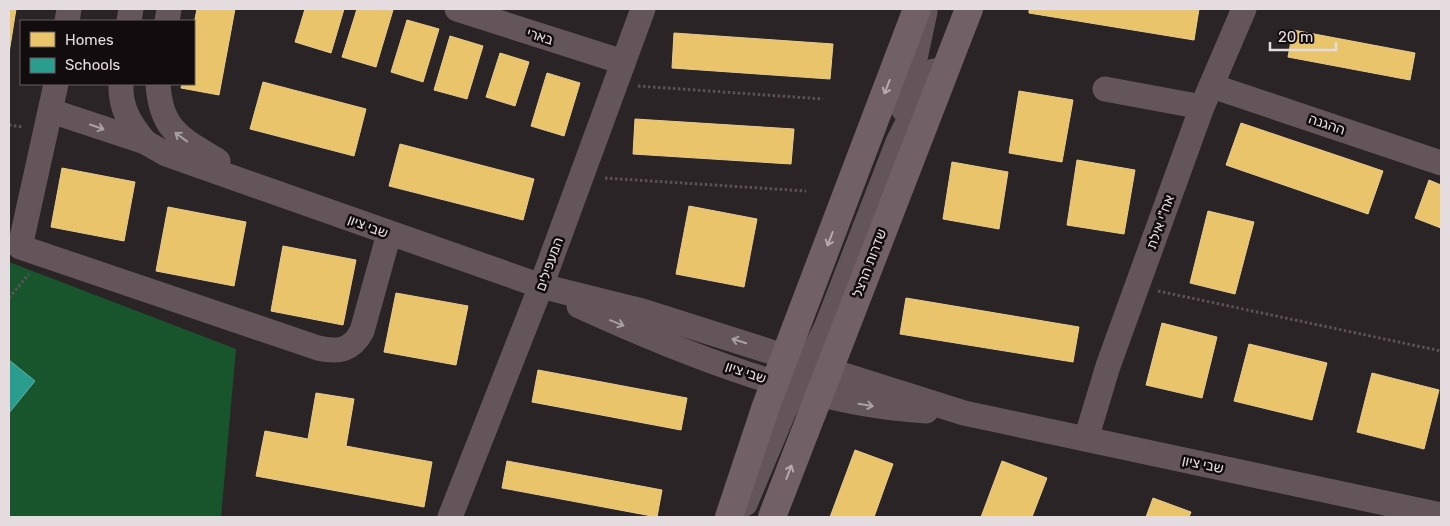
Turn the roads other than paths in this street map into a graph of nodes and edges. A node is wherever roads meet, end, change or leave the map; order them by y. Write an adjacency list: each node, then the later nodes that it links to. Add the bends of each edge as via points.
1 (458, 9): 7 (street, בארי)
2 (643, 9): 7 (street, המעפילים)
3 (917, 9): 20 (main road, שדרות הרצל, one-way to 20)
4 (926, 9): 15 (street)
5 (967, 9): 15 (street); 20 (main road, שדרות הרצל)
6 (1244, 9): 12 (street, אח"י אילת)
7 (619, 74): 19 (street, המעפילים)
8 (56, 85): 13 (street)
9 (121, 85): 14 (street, via 124,111)
10 (1105, 89): 12 (street, ההגנה)
11 (159, 93): 17 (street, שבי ציון, one-way to 11, via 173,131 163,115)
12 (1207, 96): 16 (street, ההגנה); 24 (street, אח"י אילת, via 1108,366)
13 (51, 111): 14 (street, one-way to 14); 18 (street, via 20,247 44,256 318,348 338,351 353,344 362,331)
14 (145, 142): 17 (street, שבי ציון, via 166,154)
15 (898, 142): 20 (street, via 826,328)
16 (1441, 163)
17 (252, 182): 18 (street, שבי ציון)
18 (389, 234): 19 (street, שבי ציון)
19 (541, 286): 20 (street, שבי ציון, one-way to 19, via 642,310); 21 (street, שבי ציון, one-way to 21, via 607,319 700,356); 27 (street, המעפילים)
20 (808, 363): 21 (main road, שדרות הרצל); 21 (main road, שדרות הרצל); 22 (street, שבי ציון)
21 (797, 388): 22 (street, שבי ציון, one-way to 22, via 874,406); 23 (street); 28 (main road, שדרות הרצל, via 739,482); 31 (main road, שדרות הרצל, one-way to 21)
22 (964, 413): 24 (street, שבי ציון)
23 (772, 439): 29 (street); 30 (street)
24 (1086, 439): 25 (street, שבי ציון)
25 (1382, 510): 26 (street, שבי ציון)
26 (1441, 515)
27 (450, 517)
28 (729, 517)
29 (740, 517)
30 (752, 517)
31 (772, 517)

